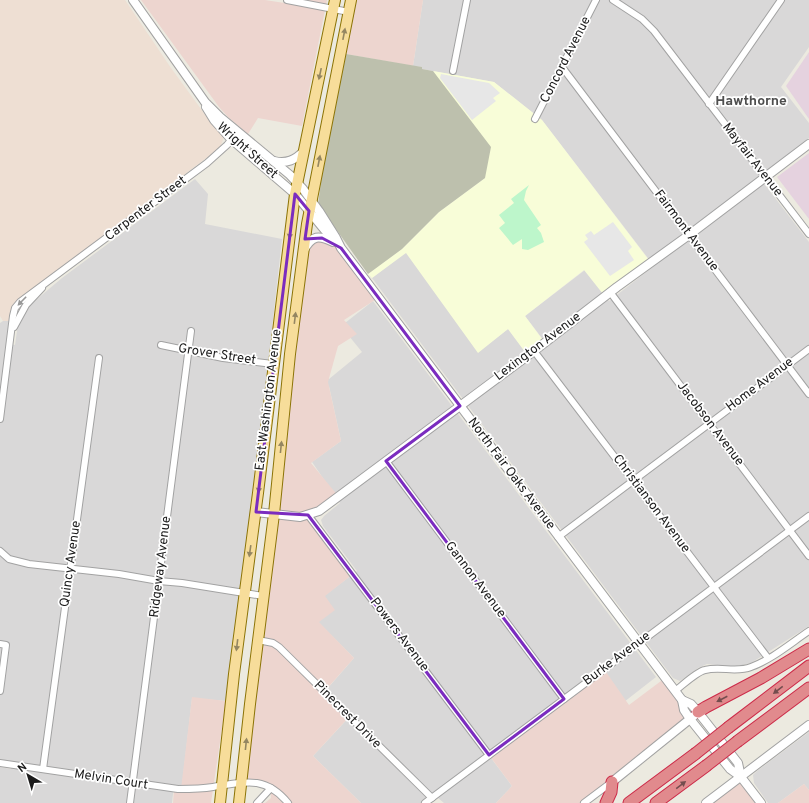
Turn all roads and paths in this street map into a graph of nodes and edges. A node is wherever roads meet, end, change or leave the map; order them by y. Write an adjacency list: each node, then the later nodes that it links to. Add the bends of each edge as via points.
1 (133, 0): 12 (street, Wright Street)
2 (287, 0): 8 (street)
3 (351, 0): 9 (main road, East Washington Avenue)
4 (467, 0): 11 (street)
5 (596, 0): 10 (street, Concord Avenue)
6 (613, 0): 13 (street, Mayfair Avenue, via 642,19 654,31)
7 (781, 0): 13 (street)
8 (334, 4): 9 (street); 18 (main road, East Washington Avenue, one-way to 18)
9 (349, 12): 23 (main road, East Washington Avenue, one-way to 9)
10 (562, 67): 14 (street, Concord Avenue); 26 (street, Fairmont Avenue)
11 (453, 71)
12 (205, 102): 15 (street, Wright Street); 16 (street, Wright Street, via 208,112)
13 (709, 104): 20 (street, Mayfair Avenue)
14 (535, 119)
15 (238, 132): 16 (street, Carpenter Street); 19 (street, Wright Street)
16 (232, 139): 22 (street, Wright Street); 40 (street, Carpenter Street, via 207,162 20,302 14,312)
17 (809, 144): 20 (street, Lexington Avenue)
18 (304, 151): 19 (street, via 291,161); 21 (main road, East Washington Avenue)
19 (274, 161): 21 (street, Wright Street)
20 (766, 177): 25 (street, Mayfair Avenue); 26 (street, Lexington Avenue)
21 (297, 182): 22 (main road, East Washington Avenue); 23 (street, North Fair Oaks Avenue)
22 (295, 194): 24 (street, North Fair Oaks Avenue); 36 (main road, East Washington Avenue, one-way to 36)
23 (311, 199): 24 (main road, East Washington Avenue); 27 (street, North Fair Oaks Avenue)
24 (309, 211): 27 (street, North Fair Oaks Avenue); 28 (main road, East Washington Avenue)
25 (809, 234)
26 (689, 235): 29 (street, Lexington Avenue); 37 (street, Fairmont Avenue)
27 (339, 246): 28 (street, via 322,238 315,238); 39 (street, North Fair Oaks Avenue)
28 (304, 251): 45 (main road, East Washington Avenue, one-way to 28, via 290,354)
29 (610, 292): 34 (street, Lexington Avenue); 41 (street, Jacobson Avenue)
30 (191, 331): 33 (street, Ridgeway Avenue)
31 (161, 345): 33 (street, Grover Street)
32 (809, 348): 37 (street, Home Avenue)
33 (188, 351): 36 (street, Grover Street); 53 (street, Ridgeway Avenue)
34 (534, 351): 39 (street, Lexington Avenue); 43 (street, Christianson Avenue)
35 (99, 358): 52 (street, Quincy Avenue)
36 (273, 364): 44 (main road, East Washington Avenue, one-way to 44)
37 (787, 365): 38 (street, Fairmont Avenue); 41 (street, Home Avenue)
38 (809, 394)
39 (460, 406): 42 (street, Lexington Avenue); 49 (street, North Fair Oaks Avenue)
40 (0, 419)
41 (709, 423): 43 (street, Home Avenue); 48 (street, Jacobson Avenue)
42 (386, 461): 46 (street, Lexington Avenue, via 319,511); 67 (street, Gannon Avenue)
43 (633, 480): 49 (street, Home Avenue); 54 (street, Christianson Avenue)
44 (256, 512): 45 (street, Lexington Avenue); 55 (main road, East Washington Avenue, one-way to 55)
45 (274, 514): 46 (street, Lexington Avenue, via 300,517); 56 (main road, East Washington Avenue)
46 (308, 515): 70 (street, Powers Avenue)
47 (809, 516): 48 (street, Burke Avenue)
48 (790, 530): 51 (street, Jacobson Avenue); 54 (street, Burke Avenue)
49 (558, 537): 59 (street, North Fair Oaks Avenue)
50 (0, 551): 52 (street, via 9,559)
51 (809, 556)
52 (70, 569): 53 (street); 72 (street, Quincy Avenue)
53 (159, 581): 55 (street); 76 (street, Ridgeway Avenue)
54 (714, 587): 59 (street, Burke Avenue); 62 (street, Christianson Avenue)
55 (244, 593): 56 (street); 77 (main road, East Washington Avenue, one-way to 77)
56 (263, 596): 58 (main road, East Washington Avenue)
57 (809, 631): 62 (street)
58 (258, 640): 75 (main road, East Washington Avenue, one-way to 58); 79 (street, Pinecrest Drive, via 279,647)
59 (639, 643): 66 (street, North Fair Oaks Avenue); 67 (street, Burke Avenue)
60 (0, 644): 65 (street, via 6,645)
61 (809, 648): 68 (highway, one-way to 68)
62 (768, 658): 66 (street, via 740,670 706,670)
63 (809, 666): 88 (highway, one-way to 88, bridge)
64 (809, 688): 89 (highway, one-way to 64, bridge)
65 (0, 691)
66 (675, 691): 68 (street, North Fair Oaks Avenue, via 682,700 691,704)
67 (564, 699): 70 (street, Burke Avenue)
68 (694, 716): 73 (street, North Fair Oaks Avenue, via 738,763); 74 (street)
69 (809, 725): 73 (street)
70 (489, 755): 79 (street, Burke Avenue)
71 (0, 763): 72 (street, Melvin Court)
72 (43, 769): 76 (street, Melvin Court)
73 (741, 777): 90 (street); 91 (street, North Fair Oaks Avenue)
74 (612, 782): 86 (street); 87 (highway)
75 (241, 783): 77 (street, Melvin Court); 78 (street, Melvin Court, via 255,782); 82 (main road, East Washington Avenue)
76 (133, 784): 77 (street, Melvin Court, via 182,789); 80 (street, Ridgeway Avenue)
77 (222, 785): 81 (main road, East Washington Avenue)
78 (270, 788): 83 (street); 84 (street)
79 (432, 798): 85 (street, Burke Avenue)
80 (130, 803)
81 (220, 803)
82 (239, 803)
83 (257, 803)
84 (288, 803)
85 (425, 803)
86 (584, 803)
87 (606, 803)
88 (629, 803)
89 (656, 803)
90 (706, 803)
91 (761, 803)

